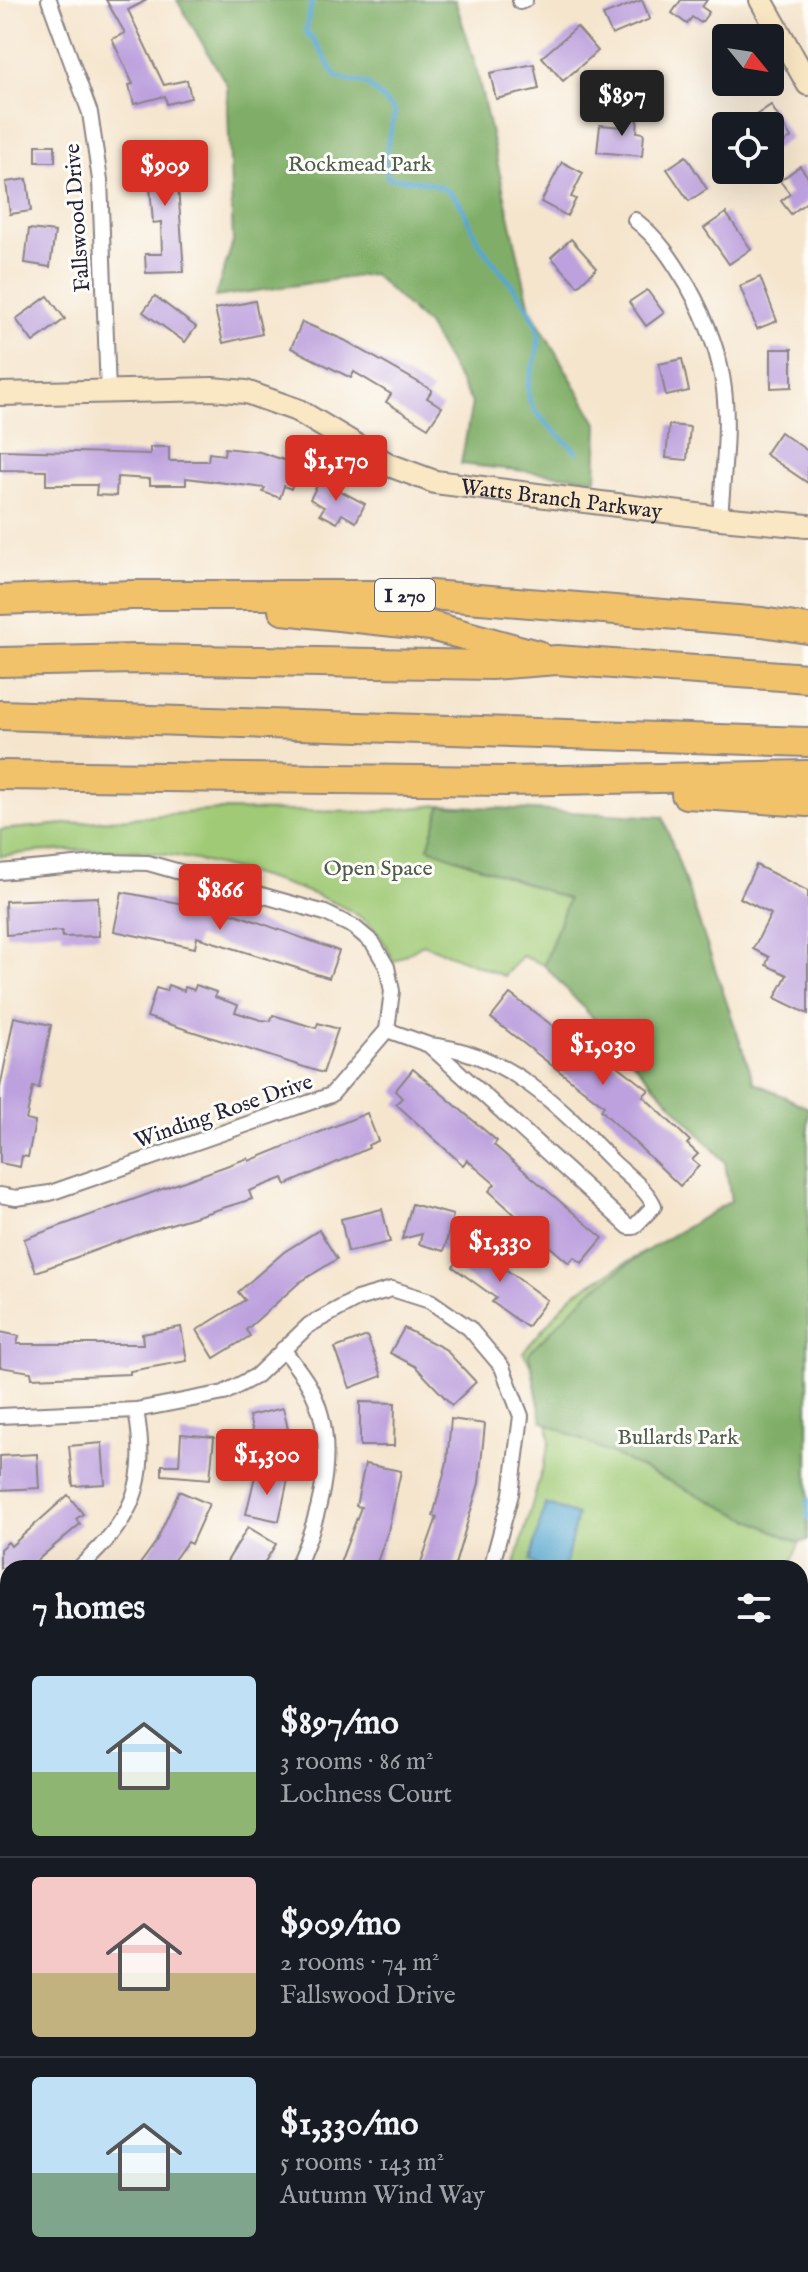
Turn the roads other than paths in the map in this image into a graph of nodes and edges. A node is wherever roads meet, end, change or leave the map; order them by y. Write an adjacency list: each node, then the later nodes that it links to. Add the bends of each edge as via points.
1 (49, 0): 5 (street, Fallswood Drive, via 90,113 100,180)
2 (761, 0): 3 (street)
3 (808, 84)
4 (635, 220): 7 (street, via 668,251 718,348 727,405)
5 (108, 392): 6 (street, Watts Branch Parkway); 7 (street, Watts Branch Parkway, via 246,392 297,410 389,465 435,482)
6 (0, 394)
7 (720, 518): 8 (street, Watts Branch Parkway)
8 (808, 526)
9 (132, 595): 10 (highway, I 270); 11 (highway, I 270, via 431,595); 12 (highway, via 431,626)
10 (0, 600)
11 (808, 629)
12 (557, 660): 13 (highway, via 491,665); 14 (highway)
13 (0, 662)
14 (808, 678)
15 (0, 715): 16 (highway)
16 (808, 742)
17 (0, 773): 19 (highway)
18 (808, 775): 19 (highway)
19 (506, 781): 20 (highway)
20 (808, 802)
21 (0, 872): 22 (street, via 148,863 325,913 373,943 387,967 392,991)
22 (387, 1030): 23 (street); 24 (street, Winding Rose Drive, via 331,1095 312,1105 50,1193)
23 (429, 1045): 23 (street, via 620,1221 634,1227 654,1206 563,1110 523,1078 476,1054)
24 (0, 1195)
25 (283, 1349): 26 (street, via 256,1376 224,1393); 29 (street, via 309,1385 325,1431 323,1494); 30 (street, via 309,1325 357,1299 392,1289 430,1301 469,1328 502,1367 521,1416 511,1494)
26 (136, 1410): 27 (street); 28 (street, via 142,1463 137,1491 126,1513)
27 (0, 1416)
28 (86, 1560)
29 (299, 1560)
30 (493, 1560)

